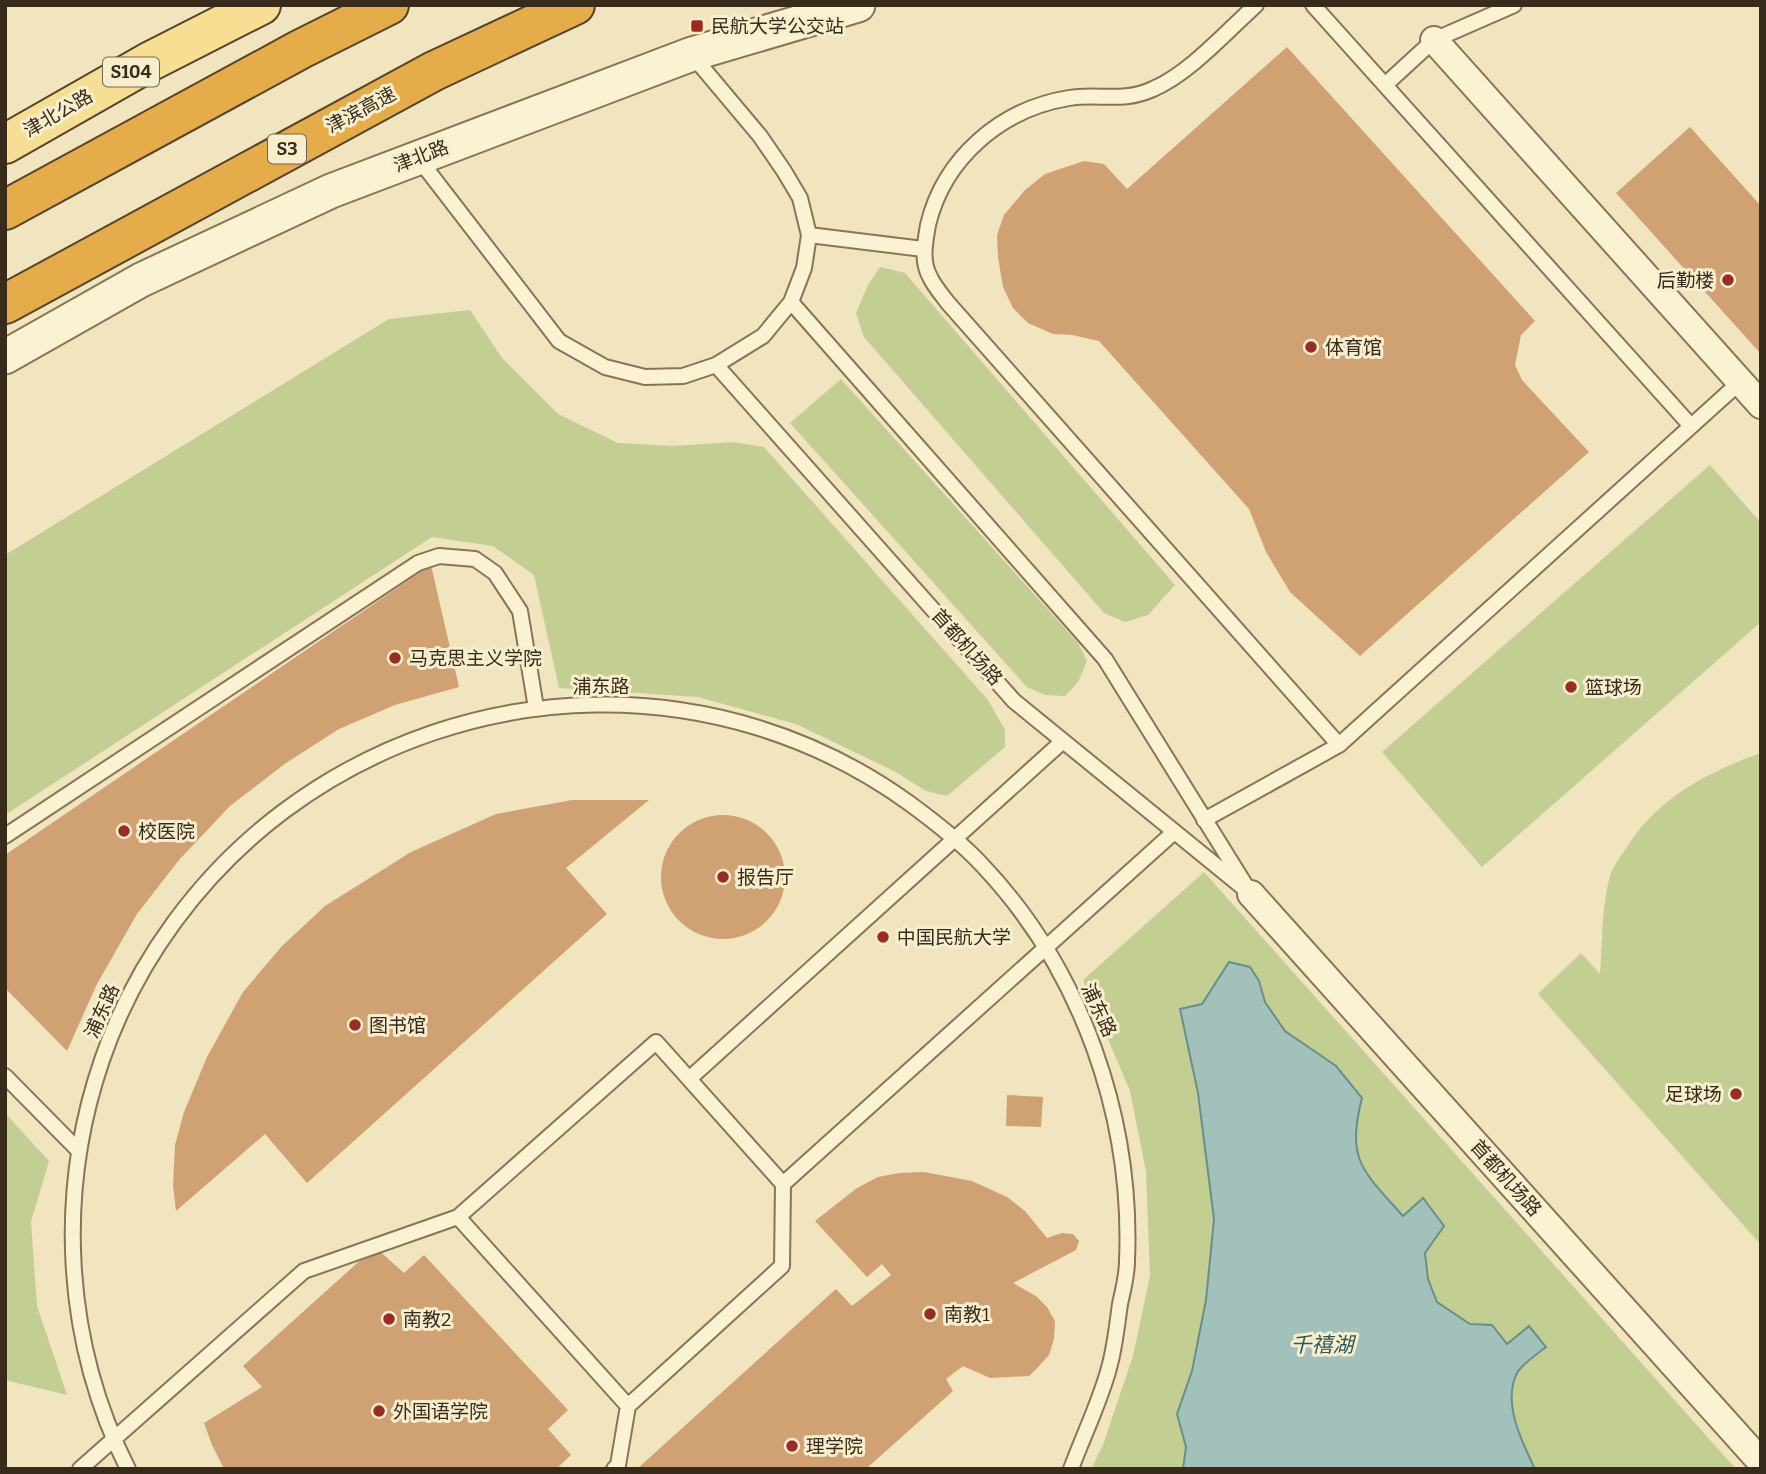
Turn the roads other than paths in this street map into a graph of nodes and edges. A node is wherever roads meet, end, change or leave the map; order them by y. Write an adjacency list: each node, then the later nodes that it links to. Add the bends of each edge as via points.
1 (219, 5): 12 (main road, 津北公路 / S104)
2 (261, 5): 13 (main road, 津北公路 / S104)
3 (389, 5): 15 (highway)
4 (575, 5): 19 (highway, 津滨高速 / S3, via 434,71)
5 (858, 5): 10 (street, 津北路)
6 (1256, 5): 17 (lane, via 1184,69 1153,89 1115,99 1070,98 1021,112 984,134 952,168 932,211)
7 (1313, 5): 11 (lane)
8 (1514, 5): 9 (lane)
9 (1434, 40): 11 (lane); 22 (street)
10 (692, 54): 14 (street, 津北路); 16 (lane, via 785,171 800,198)
11 (1385, 85): 24 (lane)
12 (5, 123)
13 (5, 144)
14 (418, 157): 20 (street, 津北路, via 331,191 141,280); 21 (lane, via 559,341 605,368 645,377 683,376)
15 (5, 210)
16 (809, 235): 17 (lane); 18 (lane, via 804,268)
17 (923, 249): 27 (lane, via 929,276 948,303)
18 (791, 302): 21 (lane, via 763,336); 28 (lane, 首都机场路, via 1105,659)
19 (5, 304)
20 (5, 357)
21 (716, 365): 26 (lane, 首都机场路, via 1014,701)
22 (1740, 382): 23 (street); 24 (lane)
23 (1761, 405)
24 (1691, 426): 27 (lane)
25 (536, 708): 30 (lane, via 520,611 495,573 475,559 439,556 418,563); 31 (lane, 浦东路, via 596,704 666,708 769,731 866,775); 36 (lane, 浦东路, via 456,724 390,748 298,801 234,853 172,924 135,985 98,1071)
26 (1063, 741): 29 (lane, 首都机场路); 31 (lane)
27 (1339, 746): 28 (lane)
28 (1204, 820): 32 (lane, 首都机场路)
29 (1173, 833): 32 (lane, 首都机场路); 33 (lane)
30 (5, 836)
31 (954, 839): 33 (lane, 浦东路, via 1004,891); 35 (lane)
32 (1251, 894): 41 (street, 首都机场路)
33 (1046, 948): 37 (lane); 45 (lane, 浦东路, via 1098,1054 1123,1158 1127,1264 1109,1370)
34 (5, 1076): 36 (lane)
35 (689, 1079): 37 (lane); 38 (lane, via 656,1042)
36 (79, 1151): 40 (lane, 浦东路, via 72,1221 75,1292 88,1361)
37 (783, 1184): 39 (lane, via 782,1266)
38 (458, 1217): 39 (lane); 40 (lane, via 304,1271)
39 (628, 1406): 44 (lane)
40 (114, 1438): 42 (lane); 43 (lane, 浦东路)
41 (1761, 1462)
42 (80, 1469)
43 (128, 1469)
44 (614, 1469)
45 (1071, 1469)

